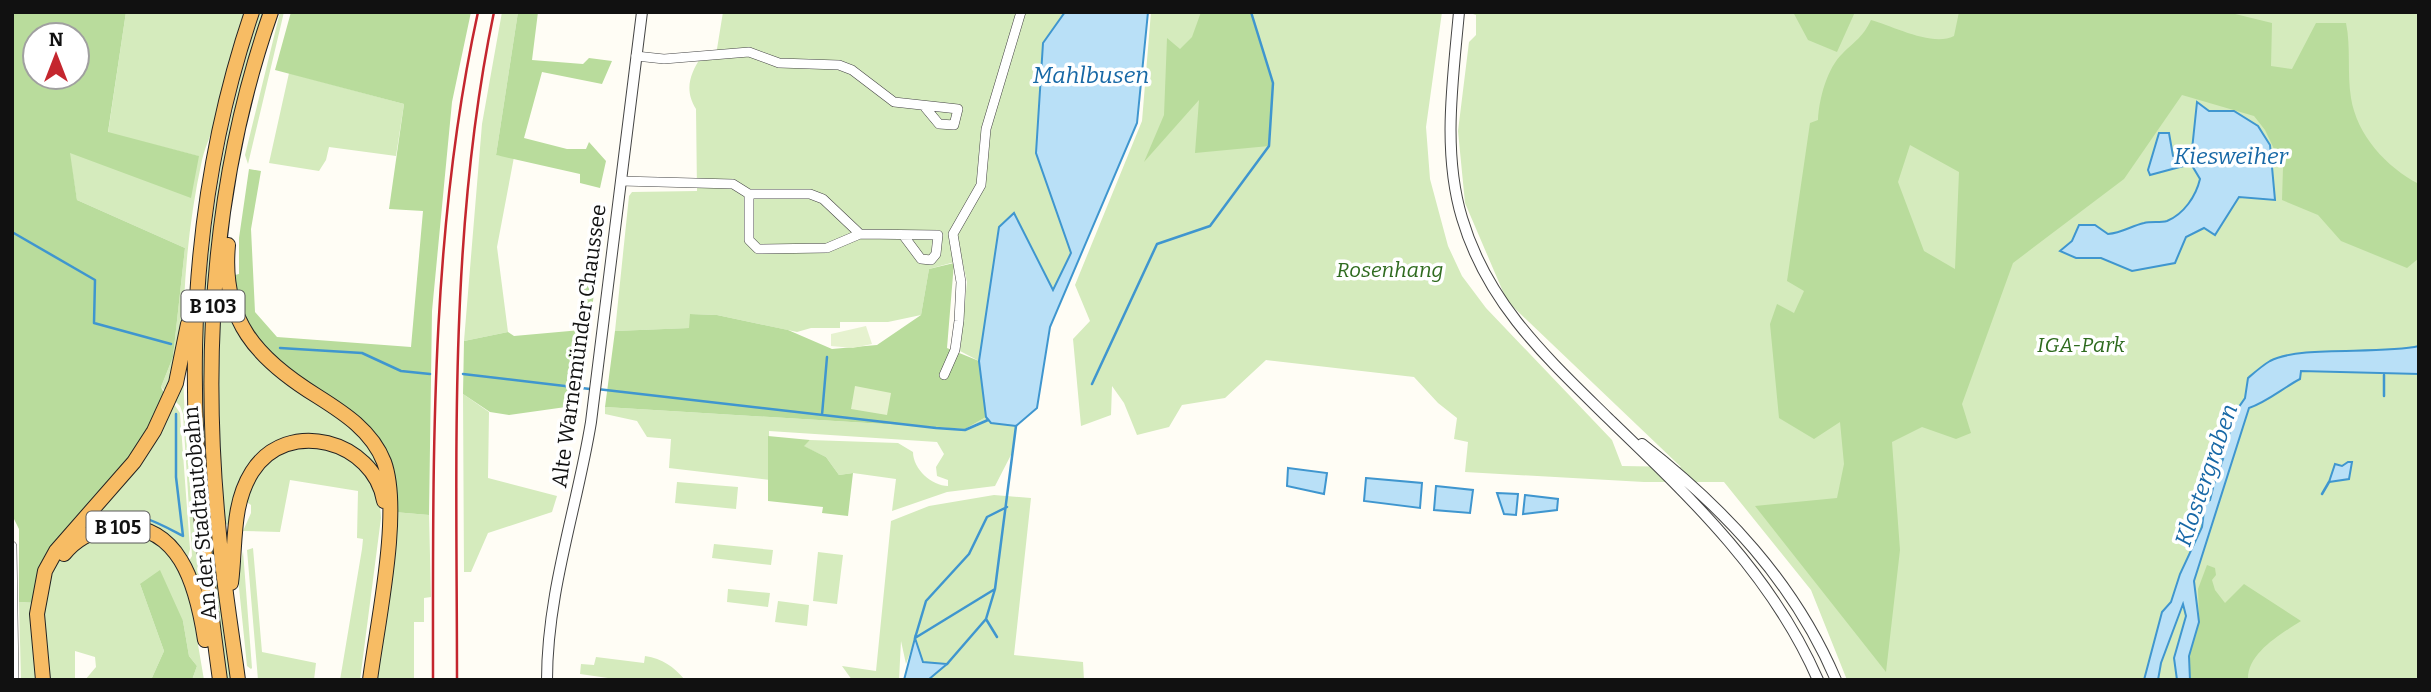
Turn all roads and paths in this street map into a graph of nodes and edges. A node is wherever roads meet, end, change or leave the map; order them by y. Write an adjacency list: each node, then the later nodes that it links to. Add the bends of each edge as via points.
1 (251, 12): 13 (highway, An der Stadtautobahn / B 103, via 211,176)
2 (271, 12): 10 (highway, An der Stadtautobahn / B 103)
3 (642, 12): 6 (street, Alte Warnemünder Chaussee)
4 (1021, 12): 14 (street, via 986,129 981,186 953,234 961,282 959,321 955,350)
5 (1459, 12): 15 (street, via 1451,158 1470,240 1488,281 1522,331)
6 (636, 56): 7 (street, via 664,59 749,52 779,63 839,65 894,102); 8 (street, Alte Warnemünder Chaussee)
7 (925, 106)
8 (621, 181): 9 (street, Alte Warnemünder Chaussee, via 733,184); 25 (street, Alte Warnemünder Chaussee, via 581,482 552,603)
9 (749, 194): 11 (street, Alte Warnemünder Chaussee, via 814,195); 11 (street, via 749,240 758,249 827,248)
10 (225, 203): 17 (highway, An der Stadtautobahn / B 103, via 216,264 211,383 215,496); 24 (highway, via 231,219 227,282 238,319 251,342 284,374 359,425 386,470 391,511)
11 (860, 234): 12 (street)
12 (903, 236)
13 (195, 303): 18 (highway, An der Stadtautobahn / B 103, via 197,497); 20 (highway, via 173,390 154,431 134,462 56,551 45,571 37,614)
14 (944, 375)
15 (1609, 419): 26 (street, via 1741,552 1795,630); 27 (street, via 1665,462 1757,550 1803,613)
16 (12, 546): 19 (street)
17 (228, 605): 22 (highway, An der Stadtautobahn / B 103); 23 (highway, via 237,510 254,469 273,452 302,441 345,448 376,475 384,501)
18 (219, 675): 21 (highway, B 105, via 208,657 193,582 178,555 154,535 117,527 75,543 55,568 44,611)
19 (14, 680)
20 (43, 680)
21 (49, 680)
22 (238, 680)
23 (364, 680)
24 (370, 680)
25 (547, 680)
26 (1818, 680)
27 (1836, 680)

